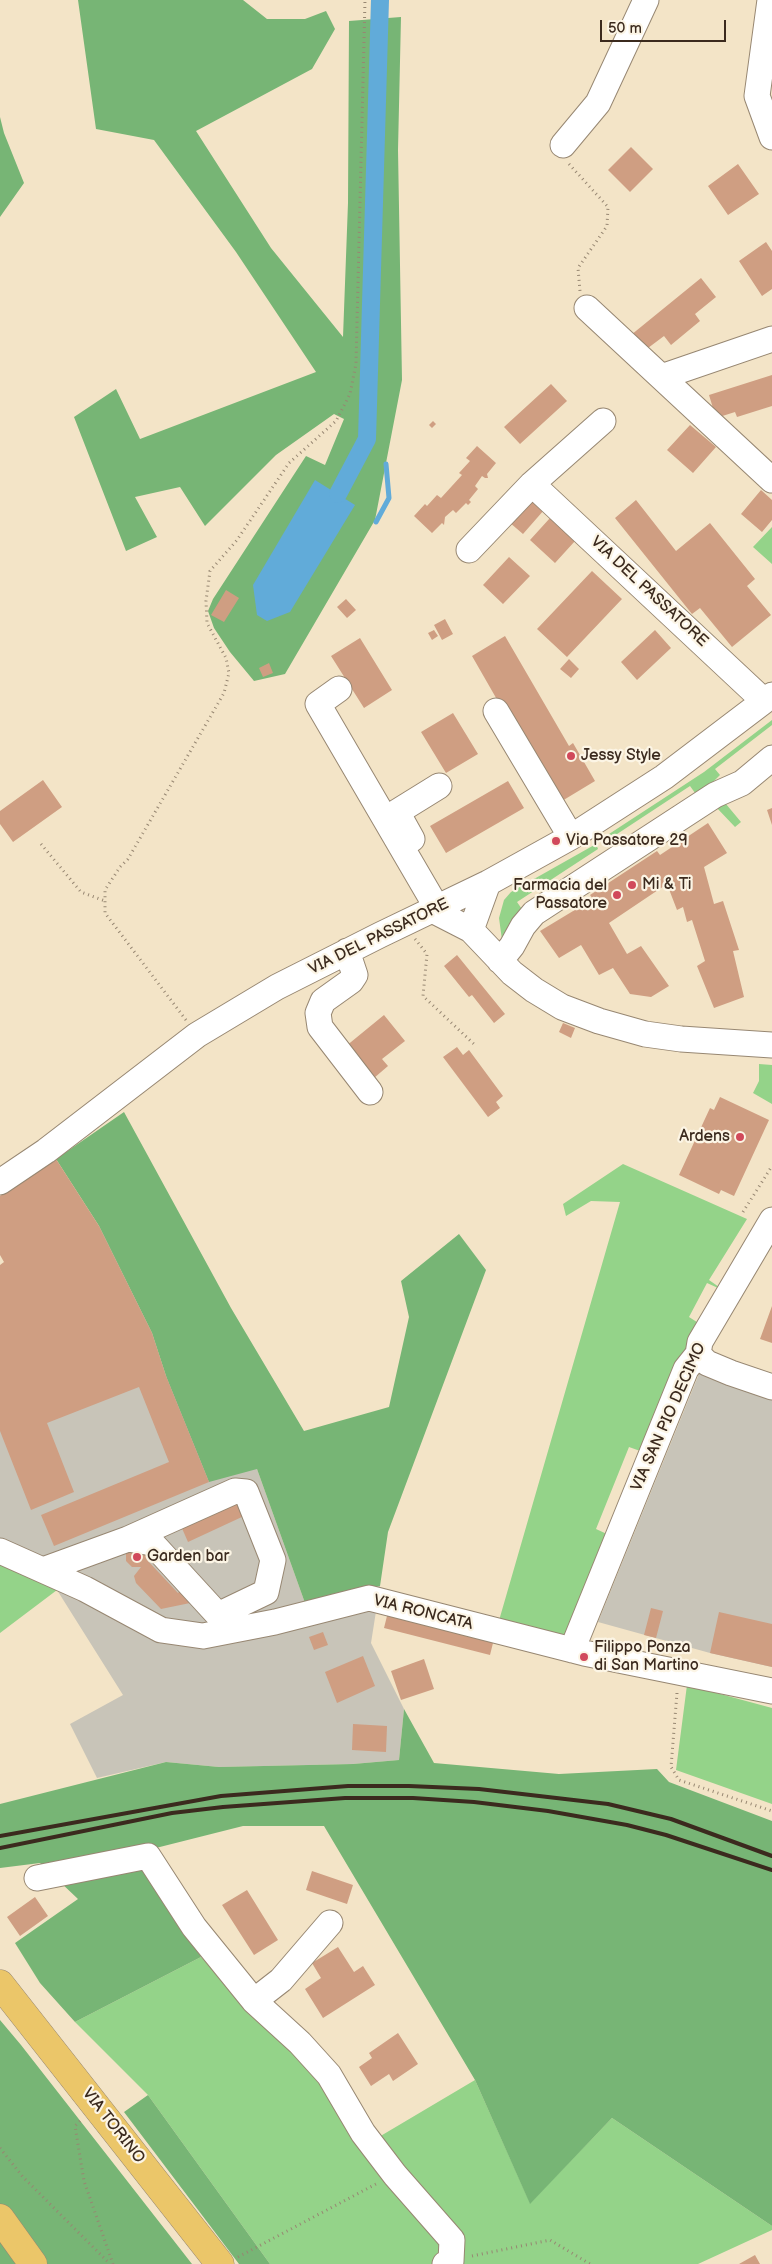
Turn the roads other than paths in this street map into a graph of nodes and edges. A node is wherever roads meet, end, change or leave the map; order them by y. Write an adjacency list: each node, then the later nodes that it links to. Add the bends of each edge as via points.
1 (646, 0): 4 (street, via 598,103)
2 (770, 0): 3 (street, via 757,96)
3 (772, 138)
4 (563, 145)
5 (587, 308): 9 (street)
6 (772, 339): 7 (street)
7 (667, 375)
8 (603, 421): 10 (street)
9 (772, 480)
10 (532, 484): 11 (street); 13 (street, VIA DEL PASSATORE)
11 (469, 550)
12 (340, 689): 19 (street, via 318,704)
13 (768, 698): 17 (street, VIA DEL PASSATORE, via 664,777)
14 (496, 711): 17 (street)
15 (772, 758): 22 (street, via 742,783 715,795 534,913)
16 (439, 786): 19 (street, via 397,812)
17 (571, 837): 18 (street, VIA DEL PASSATORE)
18 (488, 883): 19 (street, VIA DEL PASSATORE); 20 (street)
19 (439, 907): 20 (street); 21 (street, VIA DEL PASSATORE)
20 (472, 930): 22 (street)
21 (347, 951): 24 (street, via 355,975 323,1001 318,1013 320,1027); 25 (street, VIA DEL PASSATORE, via 277,987 197,1035 46,1151)
22 (500, 960): 23 (street, via 534,990 562,1007 599,1021 645,1034 681,1039)
23 (772, 1045)
24 (370, 1092)
25 (0, 1182)
26 (772, 1220): 27 (street, VIA SAN PIO DECIMO, via 700,1342)
27 (698, 1354): 28 (street, via 707,1363); 33 (street, VIA SAN PIO DECIMO, via 686,1369)
28 (772, 1387)
29 (128, 1538): 31 (street); 32 (street, via 152,1542); 32 (street, via 235,1491 246,1492 273,1560 266,1592)
30 (0, 1551): 31 (street, VIA RONCATA)
31 (43, 1570): 32 (street, VIA RONCATA, via 162,1630 203,1636)
32 (225, 1623): 33 (street, VIA RONCATA, via 275,1622 369,1598)
33 (572, 1650): 34 (street, VIA RONCATA)
34 (772, 1691)
35 (37, 1878): 38 (street, via 148,1856 194,1927)
36 (330, 1923): 38 (street, via 281,1980)
37 (2, 1983): 40 (main road, VIA TORINO, via 95,2103)
38 (254, 2001): 41 (street, via 330,2075 363,2133 452,2240)
39 (0, 2218): 42 (main road)
40 (228, 2261)
41 (448, 2262)
42 (33, 2264)

